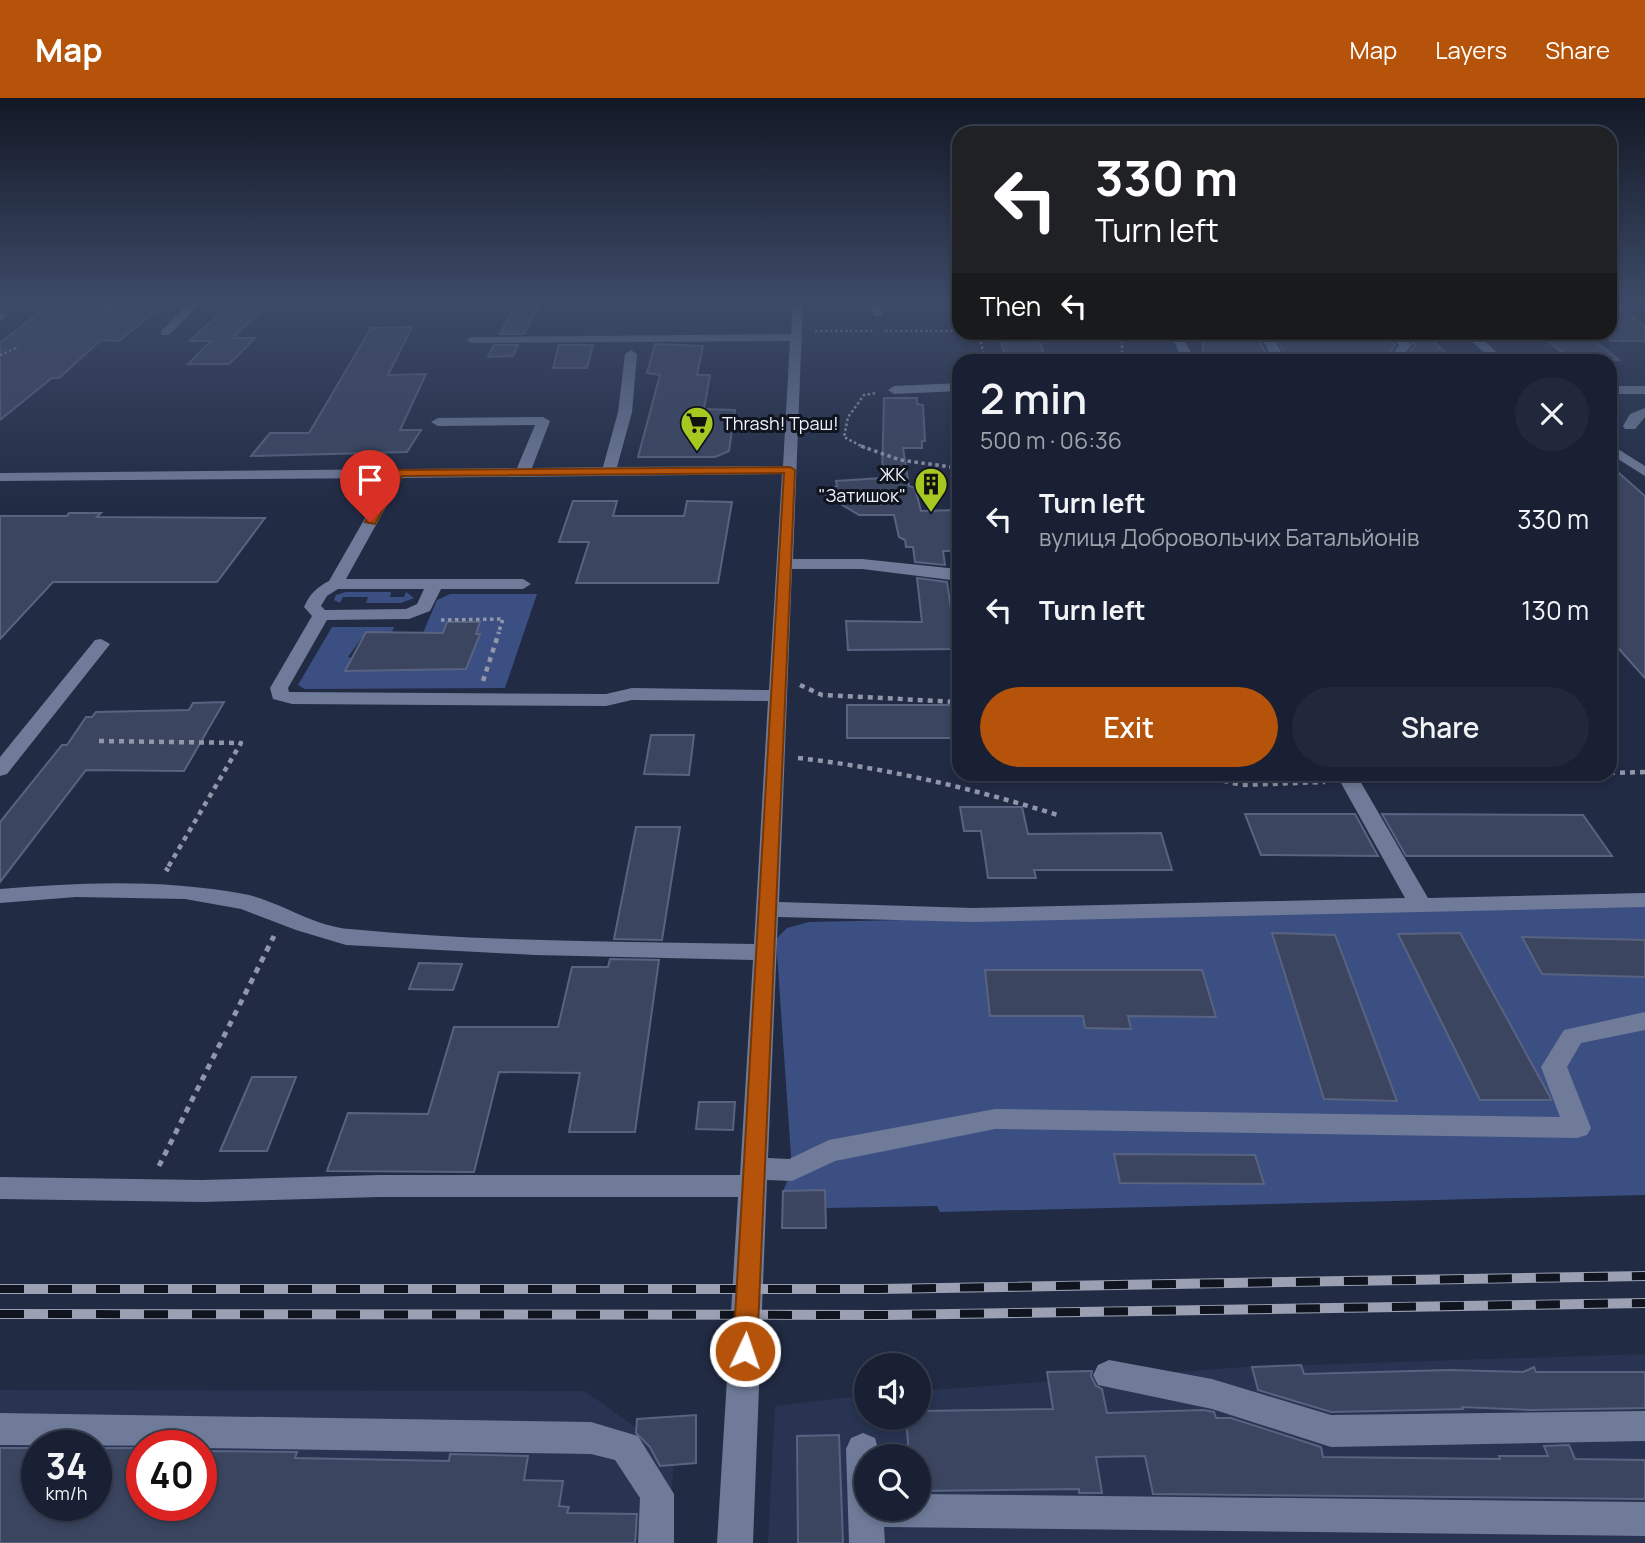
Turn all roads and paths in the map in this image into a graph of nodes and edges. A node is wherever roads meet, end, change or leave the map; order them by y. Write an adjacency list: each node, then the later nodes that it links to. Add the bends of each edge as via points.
1 (630, 367): 14 (street, via 625,412)
2 (795, 367): 12 (street)
3 (952, 387): 4 (street)
4 (894, 390): 11 (path, via 864,395 848,417 844,437 867,452 894,460)
5 (1617, 390): 6 (street)
6 (1645, 390)
7 (1645, 412): 9 (street)
8 (438, 422): 13 (street, via 542,421)
9 (1630, 426)
10 (1617, 453): 15 (street)
11 (952, 467)
12 (790, 470): 14 (street); 18 (street)
13 (523, 472): 14 (street); 16 (street)
14 (609, 472)
15 (1645, 472)
16 (398, 473): 17 (street); 20 (street)
17 (0, 477)
18 (785, 564): 19 (street, via 862,564); 26 (street)
19 (952, 573)
20 (335, 584): 21 (street); 23 (street, via 321,591 313,604)
21 (435, 584): 22 (street); 23 (street, via 416,613)
22 (523, 584)
23 (321, 615): 27 (street, via 279,688 280,695)
24 (429, 620): 27 (path, via 503,619)
25 (101, 644): 31 (street)
26 (779, 686): 27 (street, via 632,694 606,700); 28 (path, via 822,695); 30 (street)
27 (478, 699)
28 (952, 702)
29 (99, 741): 38 (path, via 241,743)
30 (776, 756): 37 (path, via 897,771); 42 (street)
31 (0, 770)
32 (1645, 772): 33 (path)
33 (1617, 773)
34 (1225, 781): 35 (path, via 1242,785)
35 (1324, 781)
36 (1350, 781): 41 (street)
37 (1060, 816)
38 (154, 890): 39 (street); 43 (street, via 228,897)
39 (0, 896)
40 (1645, 900): 41 (street)
41 (1420, 904): 42 (street, via 973,915)
42 (768, 909): 44 (street)
43 (283, 917): 44 (street, via 331,934 356,937); 48 (path)
44 (766, 952): 46 (street)
45 (1645, 1021): 46 (street, via 1573,1036 1554,1068 1577,1128 995,1119 829,1151 792,1170)
46 (755, 1177): 48 (street); 55 (street)
47 (0, 1188): 48 (street)
48 (148, 1189)
49 (1109, 1375): 50 (street, via 1212,1394 1331,1431)
50 (1645, 1426)
51 (0, 1429): 54 (street, via 591,1438 626,1447 657,1494)
52 (931, 1517): 53 (street)
53 (1645, 1519)
54 (656, 1543)
55 (735, 1543)

